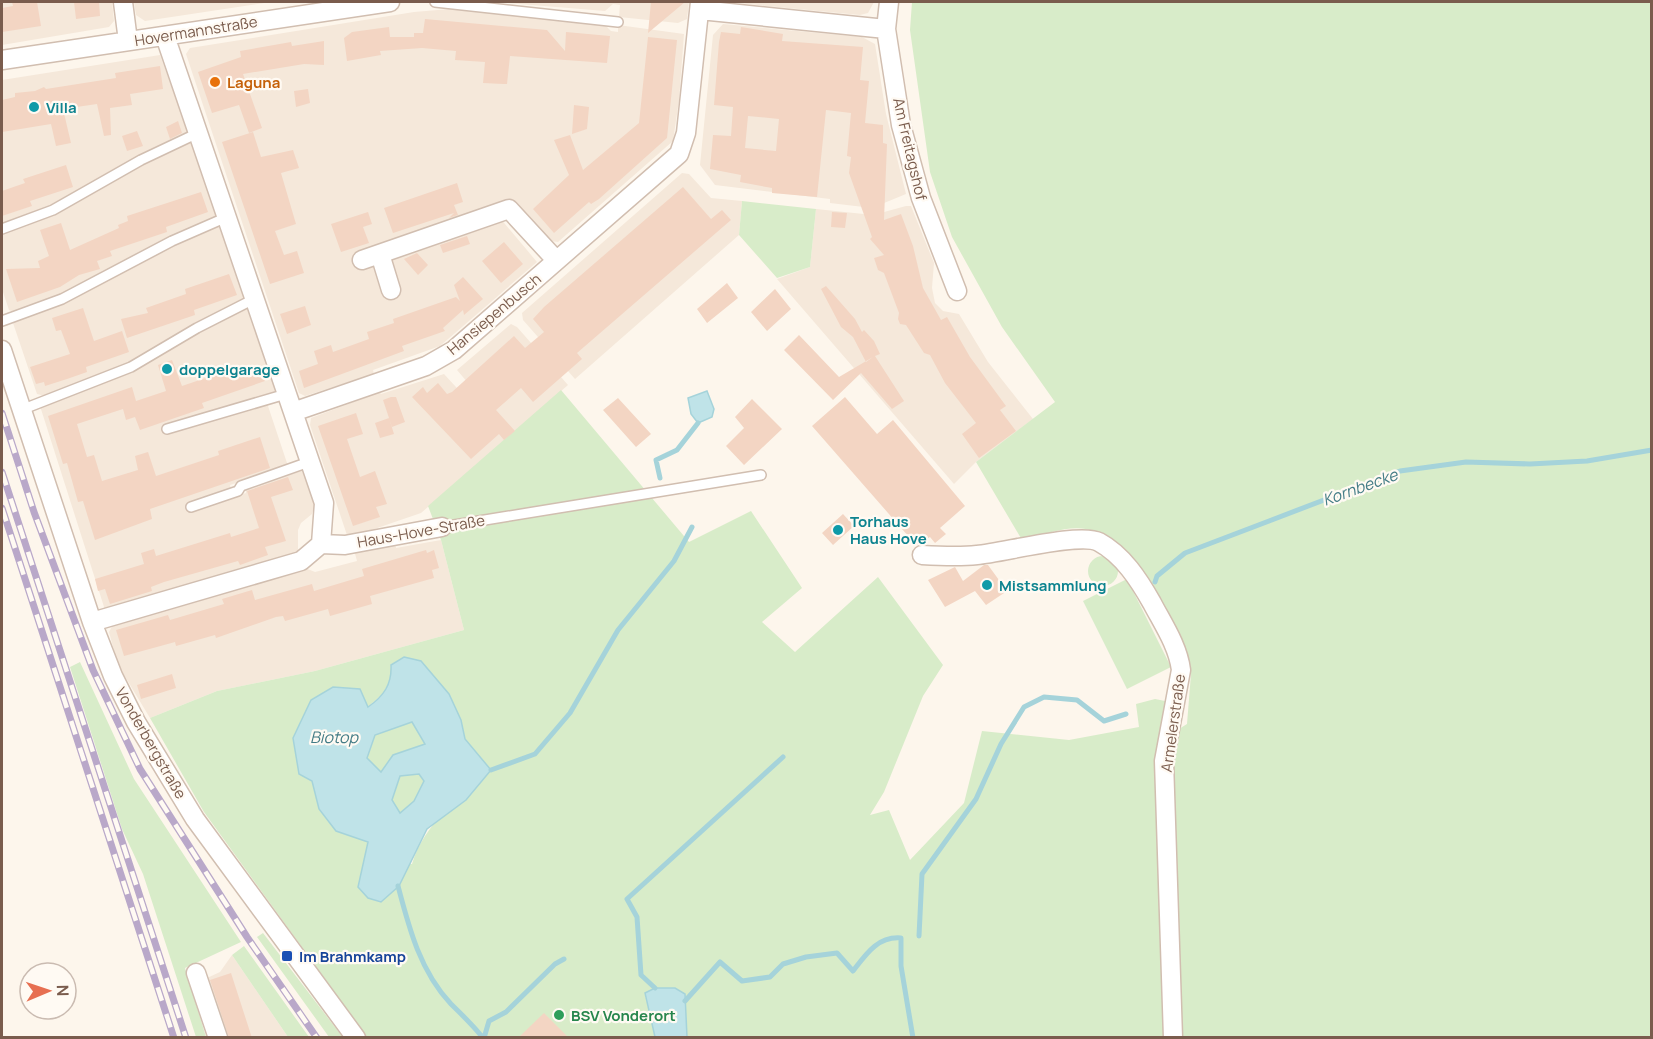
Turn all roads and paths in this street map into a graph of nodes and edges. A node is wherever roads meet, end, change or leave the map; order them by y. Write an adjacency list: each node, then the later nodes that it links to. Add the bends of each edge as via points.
1 (123, 2): 9 (street)
2 (390, 2): 8 (street, Hovermannstraße)
3 (435, 2): 6 (lane)
4 (889, 2): 7 (street, Am Freitagshof)
5 (700, 6): 7 (street, Hansiepenbusch); 16 (street, Hansiepenbusch, via 686,134 679,154)
6 (618, 22)
7 (886, 29): 18 (street, Am Freitagshof, via 902,125 921,198)
8 (165, 36): 9 (street, Hovermannstraße); 11 (street)
9 (128, 42): 10 (street, Hovermannstraße)
10 (2, 60)
11 (198, 133): 12 (street); 13 (lane, via 53,210)
12 (227, 217): 19 (street); 20 (lane, via 62,299)
13 (2, 229)
14 (380, 254): 15 (street); 16 (street, via 509,209); 17 (street)
15 (362, 260)
16 (556, 260): 24 (street, Hansiepenbusch, via 445,356)
17 (391, 290)
18 (957, 291)
19 (254, 299): 22 (street); 23 (lane, via 131,367)
20 (2, 321)
21 (2, 350): 23 (street, Vonderbergstraße)
22 (286, 394): 24 (street); 25 (lane)
23 (21, 410): 32 (street, Vonderbergstraße)
24 (293, 412): 26 (street)
25 (167, 429)
26 (309, 462): 28 (lane); 30 (street, via 324,503)
27 (761, 475): 29 (lane, Haus-Hove-Straße)
28 (191, 507)
29 (442, 526): 30 (street, Haus-Hove-Straße, via 345,545)
30 (321, 544): 32 (street, via 301,561)
31 (922, 555): 36 (street, Armelerstraße, via 975,556 1079,538 1097,541 1122,559 1164,625 1180,658 1181,670 1164,761)
32 (92, 622): 35 (street, Vonderbergstraße, via 112,676 136,722 195,819)
33 (196, 973): 34 (street)
34 (218, 1038)
35 (356, 1038)
36 (1173, 1038)

